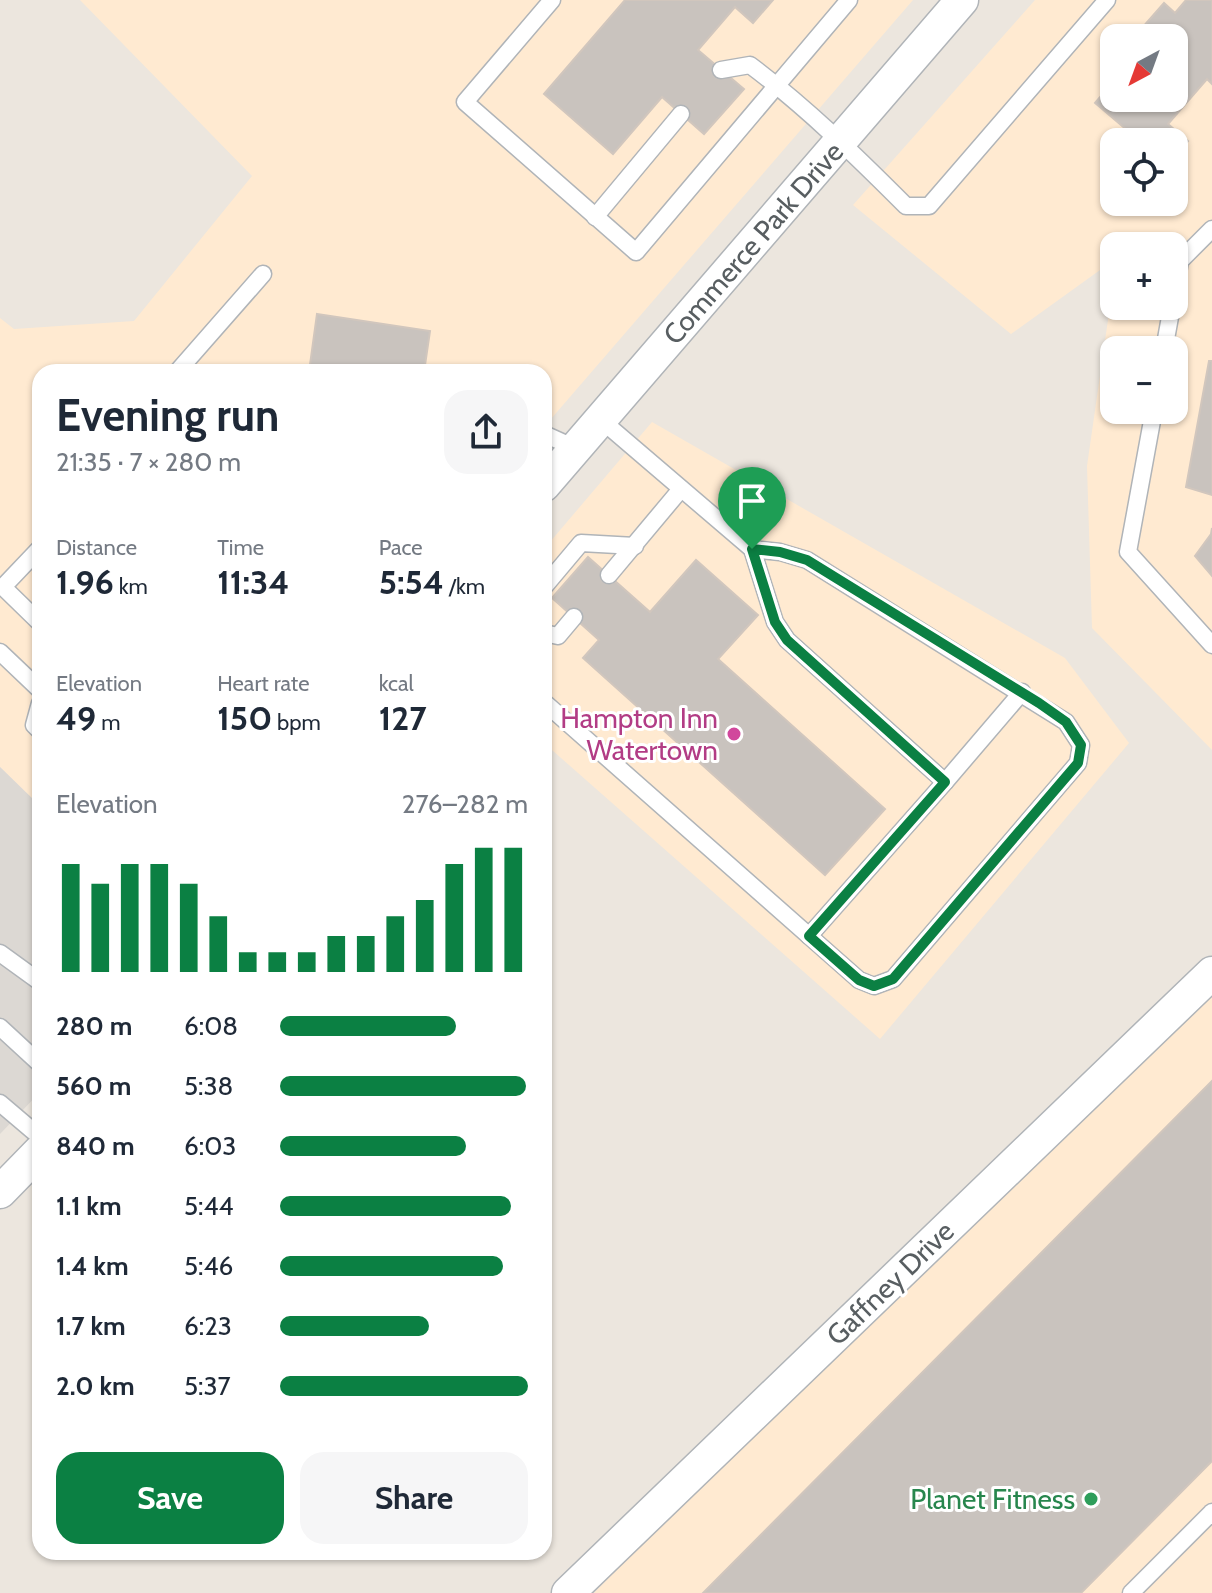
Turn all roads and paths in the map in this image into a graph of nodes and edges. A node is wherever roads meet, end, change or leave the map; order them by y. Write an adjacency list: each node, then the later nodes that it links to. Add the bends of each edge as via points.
1 (552, 0): 9 (lane, via 465,102)
2 (849, 0): 6 (lane)
3 (962, 0): 8 (street, Commerce Park Drive)
4 (1107, 0): 8 (lane, via 929,206 906,206)
5 (721, 70): 6 (lane, via 750,65)
6 (778, 85): 8 (lane); 9 (lane, via 636,252)
7 (681, 114): 9 (lane)
8 (841, 142): 14 (street, Commerce Park Drive)
9 (595, 217)
10 (1212, 229): 11 (lane)
11 (1188, 253)
12 (263, 274): 13 (lane)
13 (184, 364)
14 (600, 419): 17 (street, Commerce Park Drive); 19 (lane)
15 (1151, 424): 29 (lane, via 1128,552)
16 (552, 438): 17 (lane)
17 (575, 448): 18 (street, Commerce Park Drive)
18 (552, 475)
19 (681, 489): 20 (lane); 21 (lane)
20 (635, 546): 23 (lane); 24 (lane, via 581,543)
21 (752, 549): 32 (lane, via 807,560); 34 (lane, via 775,622 787,640)
22 (32, 556): 25 (lane)
23 (609, 575)
24 (552, 577)
25 (1, 588): 26 (lane)
26 (32, 616)
27 (574, 617): 28 (lane, via 558,636)
28 (552, 635)
29 (1212, 645)
30 (0, 652): 31 (lane)
31 (32, 682)
32 (1022, 692): 34 (lane); 35 (lane, via 1066,722 1081,745 1078,763 893,979 874,986 859,980)
33 (552, 709): 35 (lane)
34 (945, 782): 35 (lane)
35 (809, 936)
36 (0, 953): 38 (lane)
37 (1212, 973): 46 (street, Gaffney Drive)
38 (32, 976)
39 (0, 1027): 40 (lane)
40 (32, 1057)
41 (0, 1103): 42 (lane)
42 (32, 1130)
43 (32, 1159): 44 (street)
44 (0, 1192)
45 (1212, 1512): 47 (lane)
46 (568, 1593)
47 (1131, 1593)

